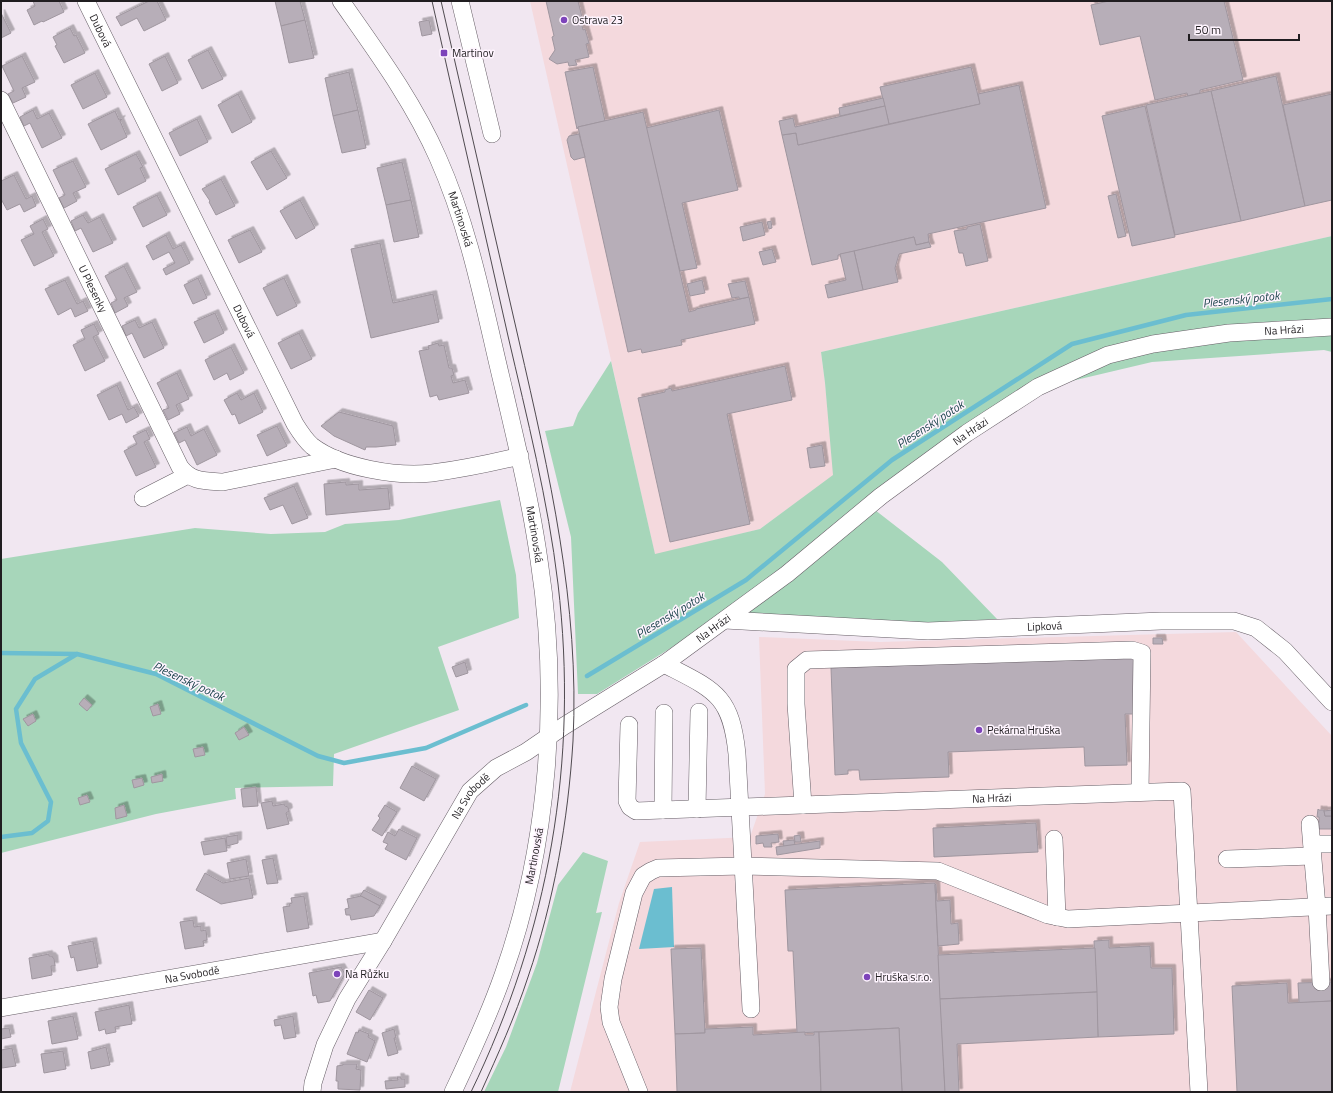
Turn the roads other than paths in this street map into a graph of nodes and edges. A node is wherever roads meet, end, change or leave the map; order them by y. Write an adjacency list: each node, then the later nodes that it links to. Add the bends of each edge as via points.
1 (86, 1): 8 (street, Dubová, via 295,424 312,445)
2 (341, 1): 7 (street, Martinovská, via 399,84 437,155 451,188 476,268)
3 (460, 1): 5 (street)
4 (1, 100): 9 (street, U Plesenky)
5 (492, 134)
6 (1332, 327): 11 (street, Na Hrázi, via 1229,333 1153,344 1108,355 1038,387 960,437 881,496 788,574)
7 (520, 456): 8 (street, Dubová, via 424,473 400,473 355,466); 17 (street, Martinovská, via 540,561 546,620)
8 (336, 459): 9 (street, via 223,482 204,481)
9 (186, 476): 10 (street)
10 (143, 498)
11 (725, 620): 12 (street, Na Hrázi); 13 (street, Lipková, via 928,631 1161,621 1234,621 1256,628 1279,647)
12 (664, 664): 17 (street, Na Hrázi); 20 (street, via 705,685 730,715 736,739)
13 (1332, 702)
14 (699, 712): 21 (street)
15 (664, 713): 22 (street)
16 (629, 725): 22 (street, Na Hrázi, via 627,800 630,807 636,810)
17 (548, 736): 32 (street, Na Svobodě, via 526,752 496,768 470,791); 37 (street, Martinovská, via 544,790 535,852 513,944 486,1020)
18 (1140, 792): 19 (street, Na Hrázi); 19 (street, via 1142,653 1132,650 807,660 796,669); 30 (street, Na Hrázi, via 1182,791)
19 (803, 805): 20 (street, Na Hrázi)
20 (740, 807): 21 (street, Na Hrázi); 28 (street)
21 (697, 809): 22 (street, Na Hrázi)
22 (663, 810)
23 (1310, 824): 26 (street)
24 (1054, 839): 31 (street)
25 (1332, 844): 26 (street)
26 (1312, 850): 27 (street); 29 (street)
27 (1227, 859)
28 (743, 866): 31 (street, via 938,870); 35 (street); 38 (street, via 658,868 651,870 639,882 613,979 609,1007 611,1022)
29 (1324, 906): 30 (street); 33 (street)
30 (1189, 913): 31 (street); 39 (street)
31 (1057, 918)
32 (382, 942): 34 (street, Na Svobodě); 36 (street, Na Svobodě, via 347,1000 325,1045)
33 (1321, 982)
34 (1, 1008)
35 (751, 1009)
36 (312, 1092)
37 (453, 1092)
38 (639, 1092)
39 (1199, 1092)

